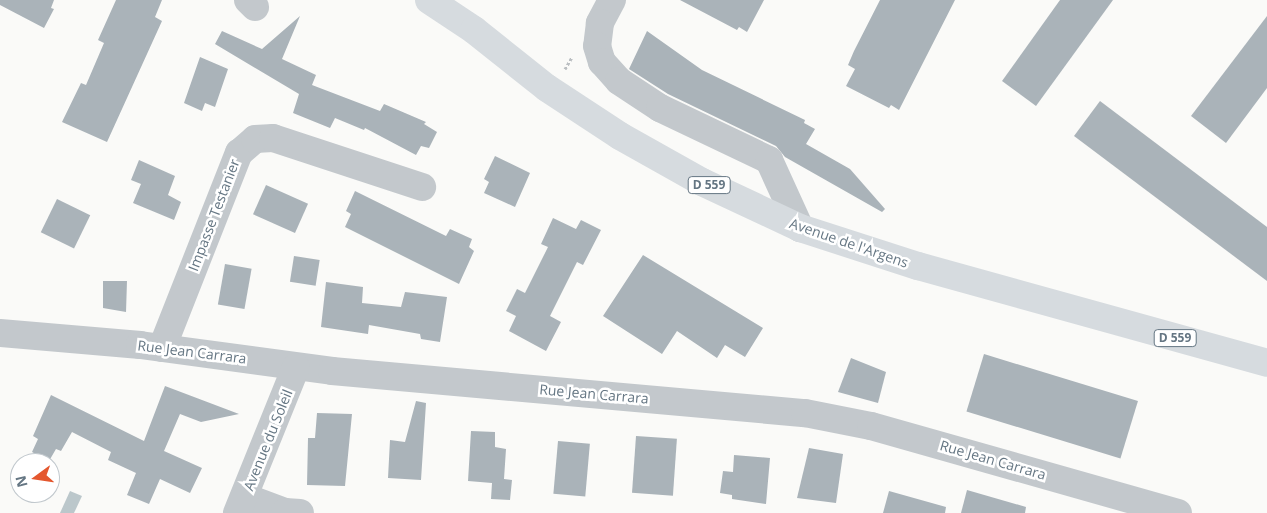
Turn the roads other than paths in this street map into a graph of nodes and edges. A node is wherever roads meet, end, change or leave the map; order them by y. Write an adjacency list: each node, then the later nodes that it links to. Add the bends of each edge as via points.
1 (429, 0): 4 (main road, Avenue de l'Argens / D 559)
2 (444, 0): 4 (main road, Avenue de l'Argens / D 559)
3 (612, 0): 6 (street, via 600,23 597,46 602,62 619,81 660,108 769,160)
4 (474, 30): 6 (main road, Avenue de l'Argens / D 559, via 546,88 620,136 702,182)
5 (422, 186): 8 (street, Impasse Testanier, via 273,138 254,140 239,153)
6 (800, 228): 9 (main road, Avenue de l'Argens / D 559, via 918,266)
7 (0, 333): 8 (street, Rue Jean Carrara)
8 (162, 348): 10 (street, Rue Jean Carrara)
9 (1267, 363)
10 (296, 367): 11 (street, Avenue du Soleil); 13 (street, Rue Jean Carrara, via 805,413 880,429)
11 (241, 505): 12 (street)
12 (300, 513)
13 (1178, 513)

